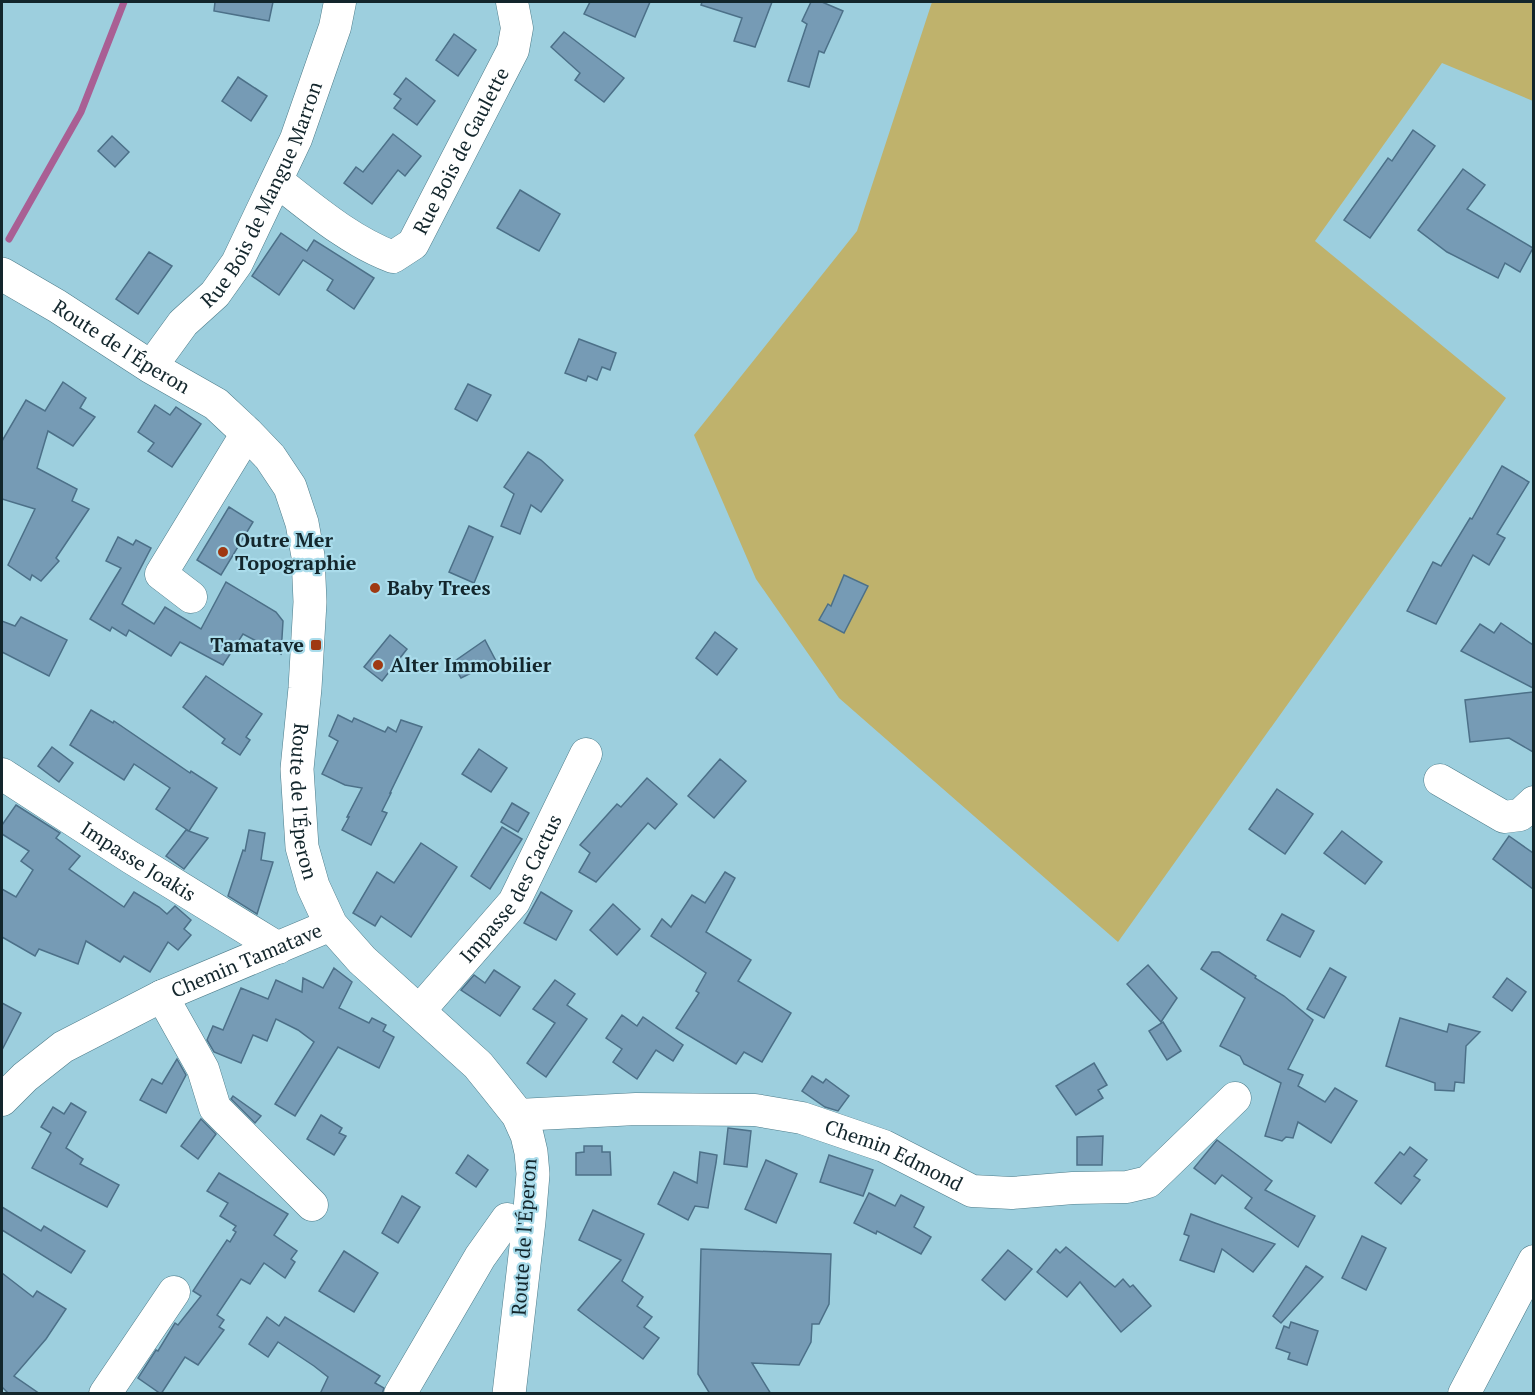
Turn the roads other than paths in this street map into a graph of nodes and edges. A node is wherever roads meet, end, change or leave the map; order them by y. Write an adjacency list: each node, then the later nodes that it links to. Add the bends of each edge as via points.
1 (340, 2): 3 (street, Rue Bois de Mangue Marron, via 324,60)
2 (512, 2): 3 (street, Rue Bois de Gaulette, via 517,28 513,50 413,244 404,252 393,257 383,253 330,223)
3 (277, 181): 5 (street, Rue Bois de Mangue Marron, via 237,263 214,294 183,323)
4 (2, 274): 5 (main road, Route de l'Éperon)
5 (151, 367): 6 (main road, Route de l'Éperon, via 216,404)
6 (247, 433): 7 (street, via 161,574); 12 (main road, Route de l'Éperon, via 270,457 290,487 308,556 310,602 297,803 302,847 313,886)
7 (191, 597)
8 (586, 754): 15 (street, Impasse des Cactus, via 514,902)
9 (2, 774): 13 (street, Impasse Joakis)
10 (1440, 780): 11 (street, via 1504,817 1520,815)
11 (1533, 802)
12 (331, 925): 13 (street, Chemin Tamatave); 15 (main road, Route de l'Éperon, via 362,960)
13 (278, 948): 14 (street, Chemin Tamatave)
14 (162, 996): 17 (street, Chemin Tamatave, via 63,1047); 19 (street, Chemin Tamatave, via 203,1069 215,1108)
15 (420, 1010): 18 (main road, Route de l'Éperon, via 478,1065)
16 (1235, 1098): 18 (street, Chemin Edmond, via 1148,1182 1127,1187 1012,1193 972,1191 884,1146 802,1118 755,1110 636,1109)
17 (2, 1100)
18 (518, 1115): 25 (main road, Route de l'Éperon, via 527,1135 533,1174)
19 (312, 1205)
20 (507, 1219): 24 (street, via 480,1257)
21 (1533, 1261): 26 (street)
22 (174, 1292): 23 (street)
23 (105, 1394)
24 (400, 1394)
25 (509, 1394)
26 (1464, 1394)

